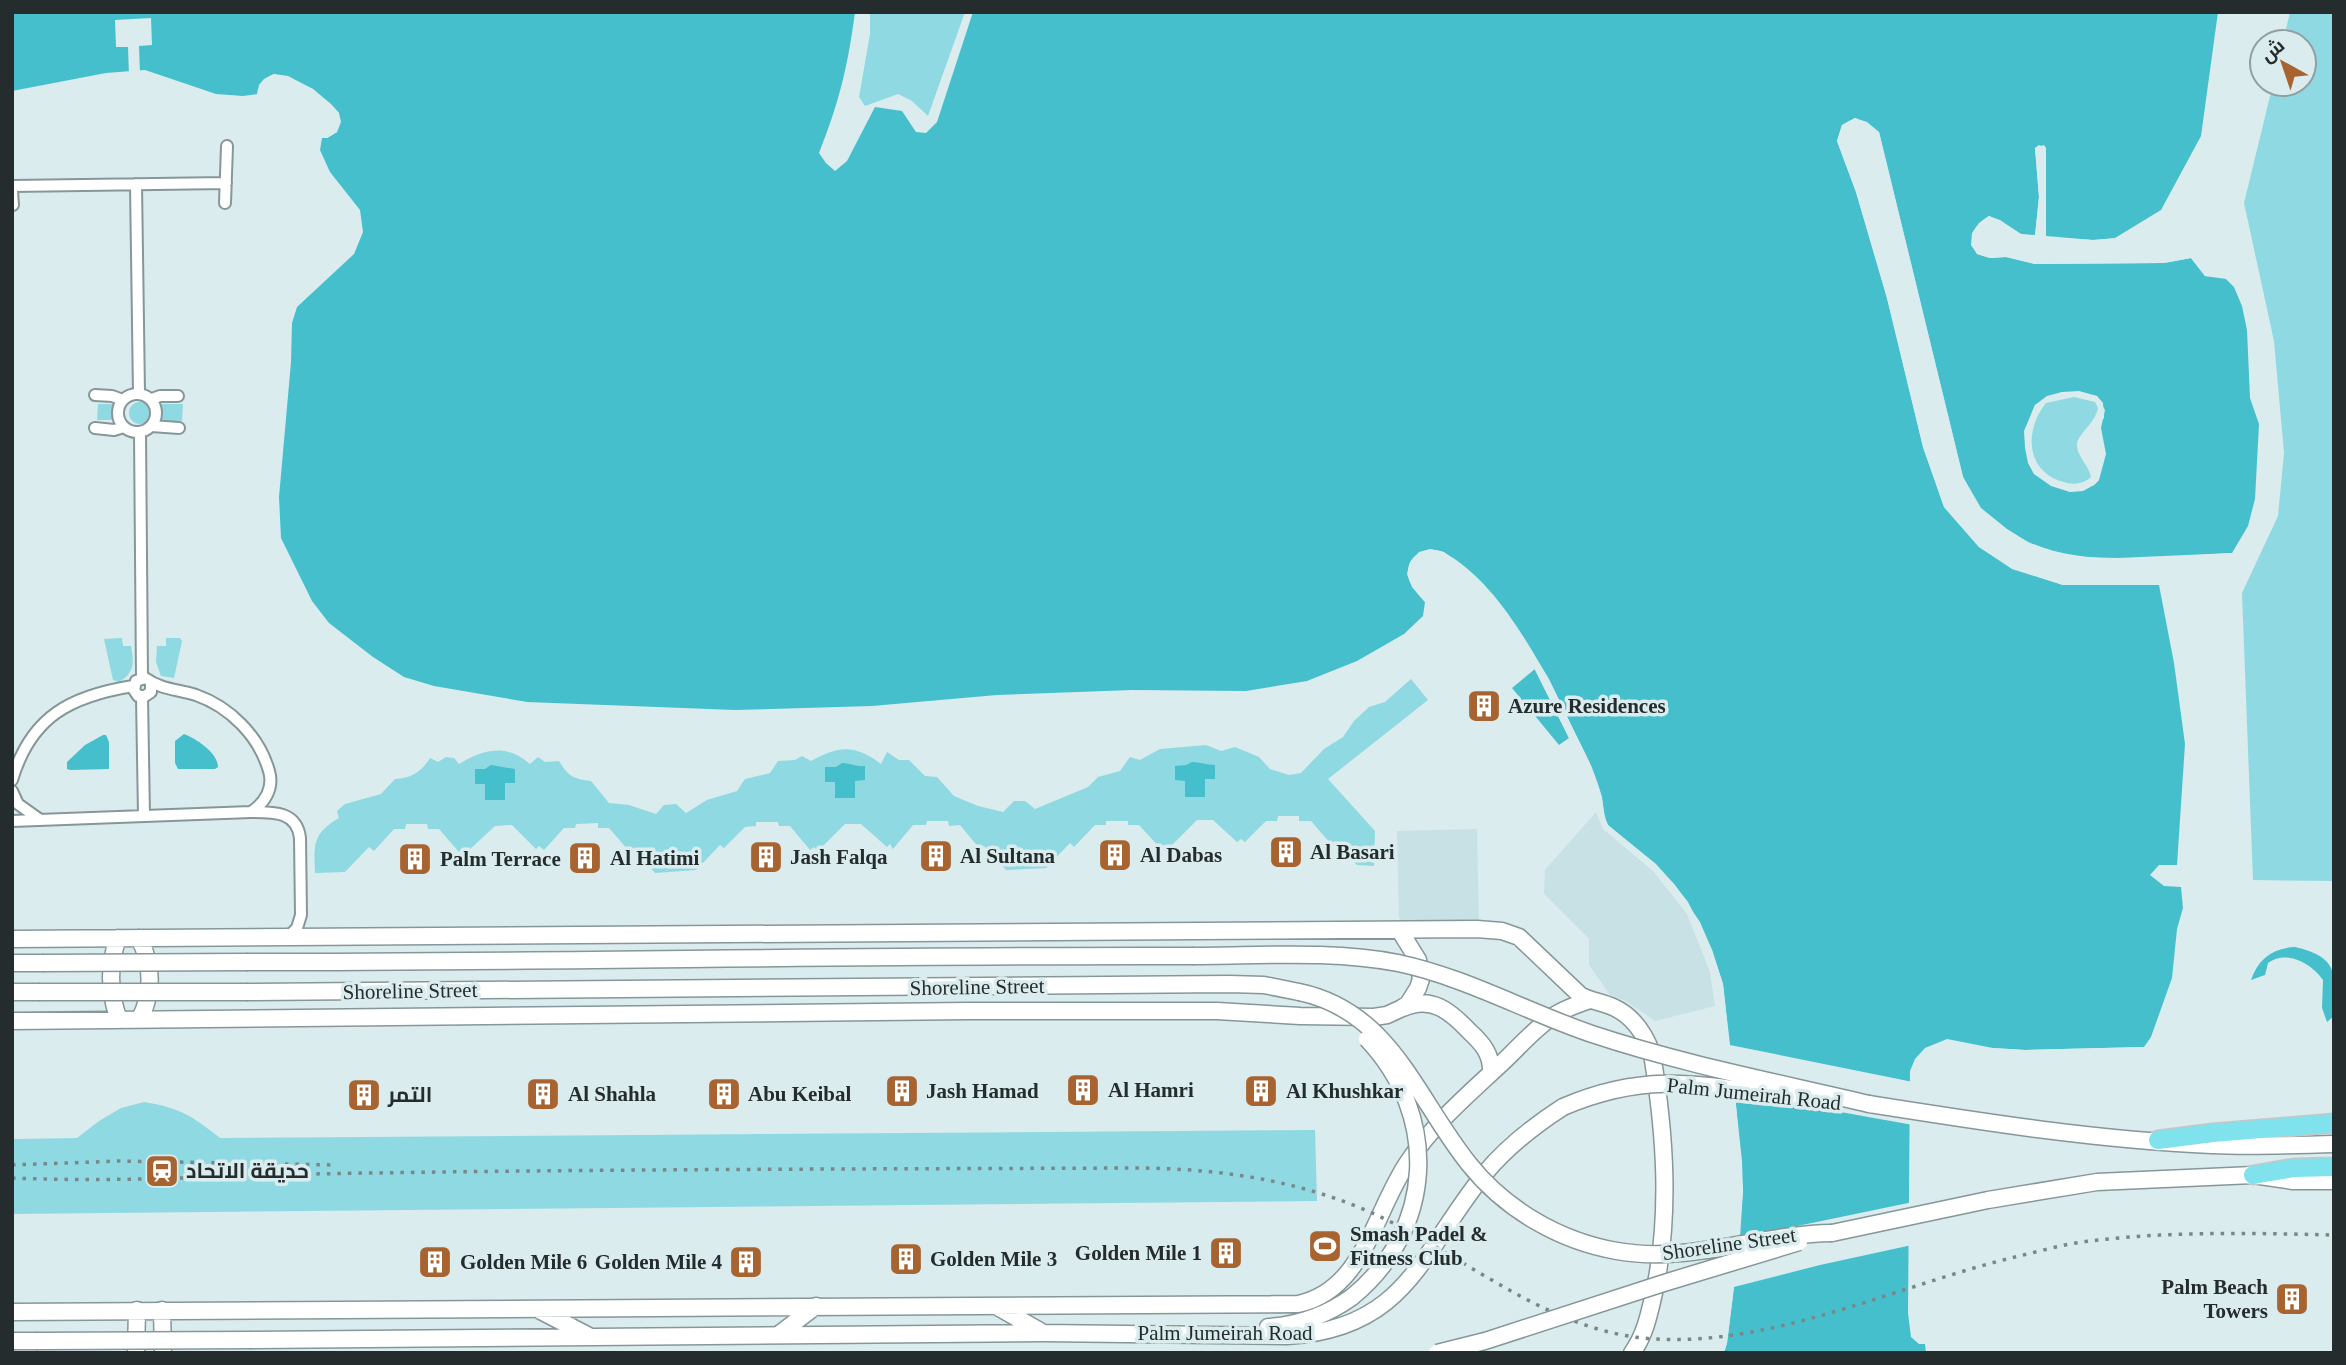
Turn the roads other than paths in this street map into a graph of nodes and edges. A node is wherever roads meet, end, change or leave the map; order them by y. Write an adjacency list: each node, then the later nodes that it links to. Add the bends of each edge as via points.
1 (226, 146): 2 (street)
2 (226, 183): 3 (street); 6 (street)
3 (136, 184): 4 (street); 8 (street)
4 (12, 186)
5 (12, 191): 7 (street)
6 (225, 203)
7 (13, 205)
8 (139, 393): 11 (street); 12 (street)
9 (95, 395): 12 (street)
10 (178, 396): 11 (street)
11 (152, 399): 13 (street, via 157,412)
12 (123, 400): 14 (street, via 118,413)
13 (151, 426): 16 (street); 17 (street)
14 (124, 427): 15 (street); 17 (street)
15 (95, 428)
16 (179, 428)
17 (140, 432): 18 (street)
18 (142, 683): 19 (street, via 85,696 50,717 25,749); 21 (street, via 210,701 252,736 270,779 264,801); 22 (street, via 135,693 142,697)
19 (12, 780)
20 (12, 790): 23 (street, via 18,804)
21 (251, 812): 22 (street); 29 (street, via 284,814 299,832 302,915)
22 (144, 815): 23 (street)
23 (39, 819): 24 (street)
24 (12, 821)
25 (1400, 931): 26 (main road); 42 (main road, via 1476,929 1514,934); 43 (main road, via 1421,969 1414,996)
26 (988, 932): 27 (main road); 33 (main road)
27 (814, 933): 28 (main road); 34 (main road)
28 (504, 936): 29 (main road); 35 (main road)
29 (288, 937): 31 (main road)
30 (118, 938): 31 (main road); 32 (main road); 48 (main road, via 111,973)
31 (139, 938): 47 (main road, via 150,978 150,993)
32 (12, 939)
33 (1022, 956): 34 (main road, Shoreline Street); 51 (main road, Shoreline Street, bridge, via 1335,956 1400,964 1623,1044)
34 (776, 959): 35 (main road, Shoreline Street)
35 (545, 961): 36 (main road, Shoreline Street, bridge)
36 (12, 963)
37 (1009, 987): 39 (main road, Shoreline Street); 41 (main road, Shoreline Street, via 1247,984); 44 (main road)
38 (661, 988): 39 (main road, Shoreline Street); 40 (main road, Shoreline Street, bridge); 46 (main road)
39 (814, 989): 45 (main road)
40 (12, 992)
41 (1298, 992): 58 (main road, Shoreline Street, bridge, via 1336,1004 1380,1037 1471,1166 1512,1205 1561,1234 1616,1251 1672,1255); 67 (main road, bridge, via 1353,1026 1377,1049 1404,1092 1414,1123 1418,1173 1409,1221 1386,1263 1352,1297 1330,1311 1294,1324 1224,1328)
42 (1590, 1000): 50 (main road, via 1545,1022); 73 (main road, via 1624,1013 1642,1031 1652,1054 1658,1093 1665,1178 1661,1248 1647,1324)
43 (1401, 1009): 44 (main road, via 1374,1017 1216,1011); 50 (main road, via 1424,1003 1448,1010 1485,1048)
44 (969, 1011): 45 (main road)
45 (859, 1012): 46 (main road)
46 (626, 1014): 47 (main road)
47 (140, 1019): 48 (main road)
48 (119, 1020): 49 (main road)
49 (12, 1021)
50 (1491, 1073): 59 (main road, via 1420,1145 1387,1196 1350,1273 1319,1298 1290,1304)
51 (1869, 1104): 53 (main road, Palm Jumeirah Road, via 2044,1132); 67 (main road, Palm Jumeirah Road, bridge, via 1812,1102 1677,1082 1611,1090 1563,1107 1500,1156 1416,1274 1371,1312 1345,1325 1301,1336)
52 (2334, 1123): 53 (main road)
53 (2158, 1140): 54 (main road, Palm Jumeirah Road, via 2222,1146)
54 (2334, 1144)
55 (2334, 1167): 56 (main road)
56 (2253, 1175): 57 (main road); 58 (main road, via 2060,1187)
57 (2334, 1181)
58 (1832, 1233): 72 (main road, bridge)
59 (995, 1305): 60 (main road); 65 (main road)
60 (816, 1306): 61 (main road); 66 (main road)
61 (535, 1308): 63 (main road); 68 (main road)
62 (136, 1310): 63 (main road); 64 (main road); 70 (main road)
63 (162, 1310): 71 (main road)
64 (12, 1312)
65 (1042, 1333): 66 (main road, Palm Jumeirah Road); 67 (main road, Palm Jumeirah Road)
66 (778, 1335): 68 (main road, Palm Jumeirah Road)
67 (1200, 1335)
68 (591, 1337): 69 (main road, Palm Jumeirah Road, bridge)
69 (12, 1341)
70 (136, 1353)
71 (163, 1353)
72 (1437, 1353)
73 (1632, 1353)

